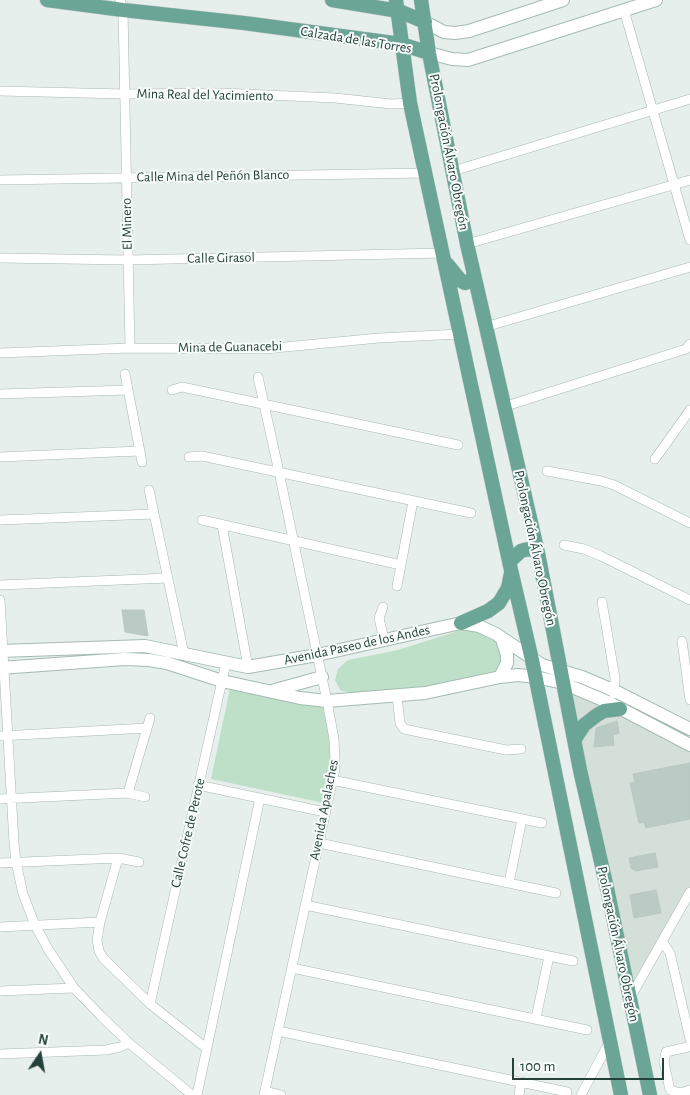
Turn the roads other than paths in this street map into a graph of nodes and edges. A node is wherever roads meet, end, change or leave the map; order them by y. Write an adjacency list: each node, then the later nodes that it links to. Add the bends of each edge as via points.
1 (46, 0): 7 (main road, Calzada de las Torres)
2 (332, 0): 6 (main road)
3 (421, 0): 10 (main road, Prolongación Álvaro Obregón)
4 (563, 0): 10 (street, via 469,31 444,32)
5 (656, 0): 9 (street, Calzada de las Torres)
6 (349, 1): 8 (main road)
7 (121, 5): 11 (main road, Calzada de las Torres); 14 (street, El Minero)
8 (398, 6): 10 (main road); 11 (main road, Prolongación Álvaro Obregón)
9 (624, 10): 12 (street, Calzada de las Torres, via 468,60); 17 (street)
10 (425, 22): 12 (main road, Prolongación Álvaro Obregón)
11 (401, 44): 12 (main road, Calzada de las Torres); 16 (main road, Prolongación Álvaro Obregón)
12 (429, 53): 18 (main road, Prolongación Álvaro Obregón)
13 (0, 91): 14 (street, Mina Real del Yacimiento)
14 (124, 94): 16 (street, Mina Real del Yacimiento, via 222,93); 20 (street, El Minero)
15 (690, 99): 17 (street)
16 (410, 103): 19 (main road, Prolongación Álvaro Obregón)
17 (653, 110): 18 (street); 23 (street)
18 (452, 171): 25 (main road, Prolongación Álvaro Obregón)
19 (426, 174): 20 (street, Calle Mina del Peñón Blanco); 26 (main road, Prolongación Álvaro Obregón)
20 (126, 178): 21 (street, Calle Mina del Peñón Blanco); 28 (street, El Minero)
21 (0, 180)
22 (690, 180): 23 (street)
23 (675, 185): 24 (street); 25 (street)
24 (690, 240)
25 (467, 244): 30 (main road, Prolongación Álvaro Obregón)
26 (444, 257): 28 (street, Calle Girasol); 30 (main road, via 461,281 466,283); 32 (main road, Prolongación Álvaro Obregón)
27 (0, 258): 28 (street, Calle Girasol)
28 (127, 260): 34 (street, El Minero)
29 (690, 267): 31 (street)
30 (474, 275): 31 (main road, Prolongación Álvaro Obregón)
31 (485, 327): 42 (main road, Prolongación Álvaro Obregón)
32 (460, 334): 34 (street, Mina de Guanacebi, via 264,349); 64 (main road, Prolongación Álvaro Obregón)
33 (690, 344): 42 (street, via 686,349)
34 (130, 348): 35 (street, Mina de Guanacebi)
35 (0, 353)
36 (125, 374): 38 (street)
37 (258, 377): 41 (street, Avenida Apalaches)
38 (128, 390): 40 (street); 45 (street)
39 (172, 390): 41 (street, via 182,387)
40 (0, 394)
41 (263, 403): 44 (street); 51 (street, Avenida Apalaches)
42 (503, 407): 62 (main road, Prolongación Álvaro Obregón)
43 (690, 410): 48 (street)
44 (458, 445)
45 (139, 451): 46 (street); 49 (street)
46 (0, 457)
47 (189, 457): 51 (street, via 202,456)
48 (654, 459)
49 (142, 462)
50 (547, 471): 58 (street, via 601,481)
51 (280, 472): 53 (street); 60 (street, Avenida Apalaches)
52 (150, 490): 55 (street)
53 (413, 501): 54 (street); 63 (street)
54 (471, 513)
55 (154, 514): 56 (street); 65 (street)
56 (0, 520)
57 (202, 520): 59 (street)
58 (690, 523)
59 (222, 524): 60 (street); 81 (street)
60 (294, 541): 63 (street); 78 (street, Avenida Apalaches)
61 (564, 545): 69 (street, via 602,556)
62 (538, 553): 64 (main road, via 521,551); 86 (main road, Prolongación Álvaro Obregón)
63 (401, 565): 67 (street)
64 (510, 565): 72 (main road, via 508,588 499,603); 79 (main road, Prolongación Álvaro Obregón)
65 (168, 578): 66 (street); 77 (street)
66 (0, 585)
67 (397, 586)
68 (0, 600): 76 (street)
69 (690, 600)
70 (602, 602): 89 (street)
71 (383, 607): 73 (street, via 379,618)
72 (461, 623): 73 (street, Avenida Paseo de los Andes); 74 (street, Avenida Paseo de los Andes, via 479,626)
73 (384, 640): 78 (street, Avenida Paseo de los Andes)
74 (502, 640): 79 (street, Avenida Paseo de los Andes); 84 (street, via 507,663)
75 (682, 641): 91 (street)
76 (1, 651): 77 (street, Avenida Paseo de los Andes, via 132,646); 82 (street)
77 (184, 654): 80 (street, Avenida Paseo de los Andes)
78 (318, 655): 81 (street, Avenida Paseo de los Andes); 83 (street, Avenida Apalaches)
79 (532, 660): 85 (main road, Prolongación Álvaro Obregón); 86 (street, Avenida Paseo de los Andes)
80 (226, 663): 81 (street, Avenida Paseo de los Andes); 87 (street, Calle Cofre de Perote)
81 (248, 667)
82 (2, 668): 87 (street, Avenida Paseo de los Andes, via 140,659 168,663); 97 (street)
83 (322, 677): 88 (street); 92 (street, Avenida Apalaches)
84 (500, 677): 85 (street, Avenida Paseo de los Andes); 90 (street, Avenida Paseo de los Andes)
85 (536, 677): 86 (street, Avenida Paseo de los Andes); 135 (main road, Prolongación Álvaro Obregón)
86 (562, 677): 89 (street, Avenida Paseo de los Andes, via 582,677); 93 (street, Avenida Paseo de los Andes); 98 (main road, Prolongación Álvaro Obregón)
87 (222, 681): 88 (street, Avenida Paseo de los Andes); 102 (street, Calle Cofre de Perote)
88 (270, 691): 92 (street, Avenida Paseo de los Andes)
89 (615, 691): 93 (street); 96 (street, Avenida Paseo de los Andes)
90 (397, 696): 92 (street, Avenida Paseo de los Andes); 100 (street, via 400,723 404,729 506,750)
91 (690, 700)
92 (327, 701): 101 (street, Avenida Apalaches, via 335,748)
93 (615, 706): 98 (main road, via 596,715); 99 (street, Avenida Paseo de los Andes)
94 (150, 718): 95 (street)
95 (147, 728): 97 (street); 103 (street)
96 (690, 729)
97 (4, 736): 107 (street)
98 (575, 739): 129 (main road, Prolongación Álvaro Obregón)
99 (689, 742)
100 (521, 749)
101 (332, 780): 108 (street, Avenida Apalaches); 109 (street)
102 (198, 785): 105 (street); 130 (street, Calle Cofre de Perote)
103 (128, 793): 104 (street); 107 (street)
104 (145, 797)
105 (260, 798): 108 (street); 138 (street)
106 (0, 799): 107 (street)
107 (10, 799): 113 (street)
108 (325, 812): 111 (street, Avenida Apalaches)
109 (522, 819): 110 (street); 116 (street)
110 (542, 823)
111 (318, 843): 116 (street); 119 (street, Avenida Apalaches)
112 (118, 858): 113 (street); 114 (street); 120 (street)
113 (16, 862): 115 (street); 121 (street)
114 (139, 862)
115 (0, 863)
116 (509, 883): 118 (street)
117 (690, 892): 123 (street)
118 (556, 893)
119 (305, 905): 124 (street); 126 (street, Avenida Apalaches)
120 (100, 922): 121 (street); 130 (street, via 97,940 103,958)
121 (35, 926): 122 (street); 127 (street)
122 (0, 927)
123 (662, 941): 129 (street); 134 (street, via 670,953)
124 (549, 956): 125 (street); 131 (street)
125 (573, 960)
126 (292, 968): 131 (street); 133 (street, Avenida Apalaches)
127 (74, 988): 128 (street); 136 (street)
128 (0, 991)
129 (630, 998): 150 (main road, Prolongación Álvaro Obregón)
130 (150, 1004): 138 (street)
131 (536, 1018): 132 (street)
132 (587, 1030)
133 (278, 1031): 140 (street); 143 (street, Avenida Apalaches)
134 (690, 1039)
135 (610, 1040): 148 (street); 149 (main road, Prolongación Álvaro Obregón)
136 (129, 1043): 139 (street, via 106,1050); 144 (street)
137 (690, 1045): 141 (street, via 666,1052 664,1058 670,1090 680,1093)
138 (206, 1048): 145 (street)
139 (0, 1054)
140 (521, 1082): 142 (street); 147 (street)
141 (690, 1090)
142 (567, 1092)
143 (264, 1093): 146 (street)
144 (192, 1095)
145 (197, 1095)
146 (281, 1095)
147 (519, 1095)
148 (581, 1095)
149 (621, 1095)
150 (650, 1095)

